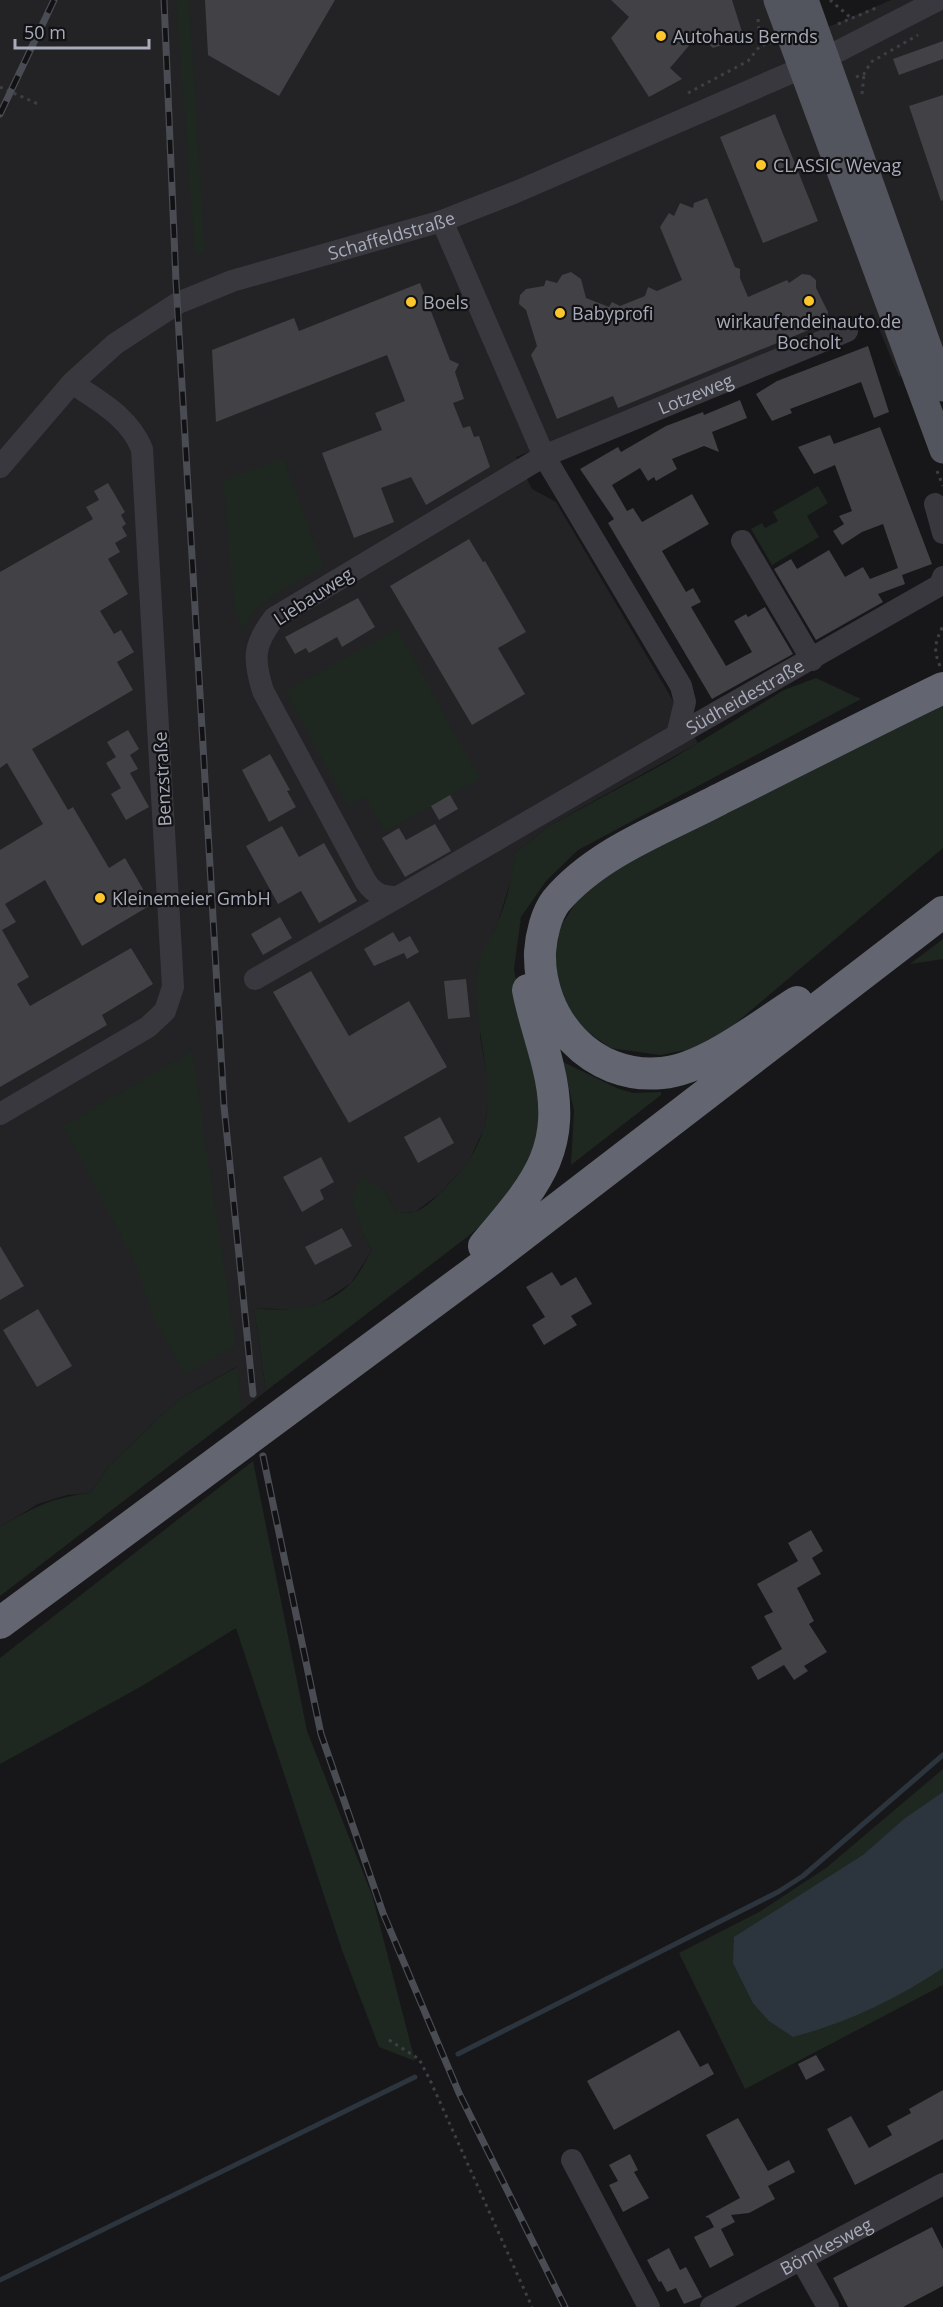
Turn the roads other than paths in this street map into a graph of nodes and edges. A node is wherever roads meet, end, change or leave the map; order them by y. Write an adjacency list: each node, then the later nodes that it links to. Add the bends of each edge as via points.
1 (805, 0): 4 (main road)
2 (938, 0): 4 (street, Schaffeldstraße)
3 (766, 5): 4 (main road)
4 (813, 63): 5 (street, Schaffeldstraße); 8 (main road, via 834,85); 9 (main road)
5 (442, 221): 7 (street, Schaffeldstraße, via 200,292 115,344); 10 (street)
6 (846, 331): 10 (street, Lotzeweg)
7 (72, 383): 11 (street, Schaffeldstraße); 24 (street, Benzstraße, via 127,422 142,450 173,987 165,1011 148,1027)
8 (943, 388)
9 (943, 450)
10 (544, 456): 18 (street, via 681,686 685,702); 20 (street, Liebauweg, via 274,618 257,648 256,668 263,691 366,882 384,897)
11 (0, 467)
12 (935, 504): 13 (street)
13 (943, 533)
14 (742, 541): 16 (street, Südheidestraße)
15 (943, 577): 16 (street, Südheidestraße, via 940,585)
16 (812, 660): 18 (street, Südheidestraße)
17 (942, 672): 23 (highway, via 621,849 585,873 554,904 540,943 544,993 567,1035 606,1064 632,1072 662,1073 705,1059); 25 (highway, via 617,835 559,878 536,912 527,946 529,992 554,1101 551,1144 530,1190)
18 (677, 735): 20 (street)
19 (943, 892): 23 (highway)
20 (398, 897): 22 (street)
21 (943, 912): 26 (highway, via 489,1260)
22 (255, 979)
23 (826, 985): 25 (highway)
24 (0, 1114)
25 (484, 1246): 26 (highway)
26 (307, 1393): 27 (highway)
27 (0, 1623)
28 (572, 2160): 31 (street)
29 (943, 2184): 30 (street, Bömkesweg)
30 (801, 2259): 32 (street, Bömkesweg); 33 (street)
31 (649, 2307)
32 (711, 2307)
33 (828, 2307)

